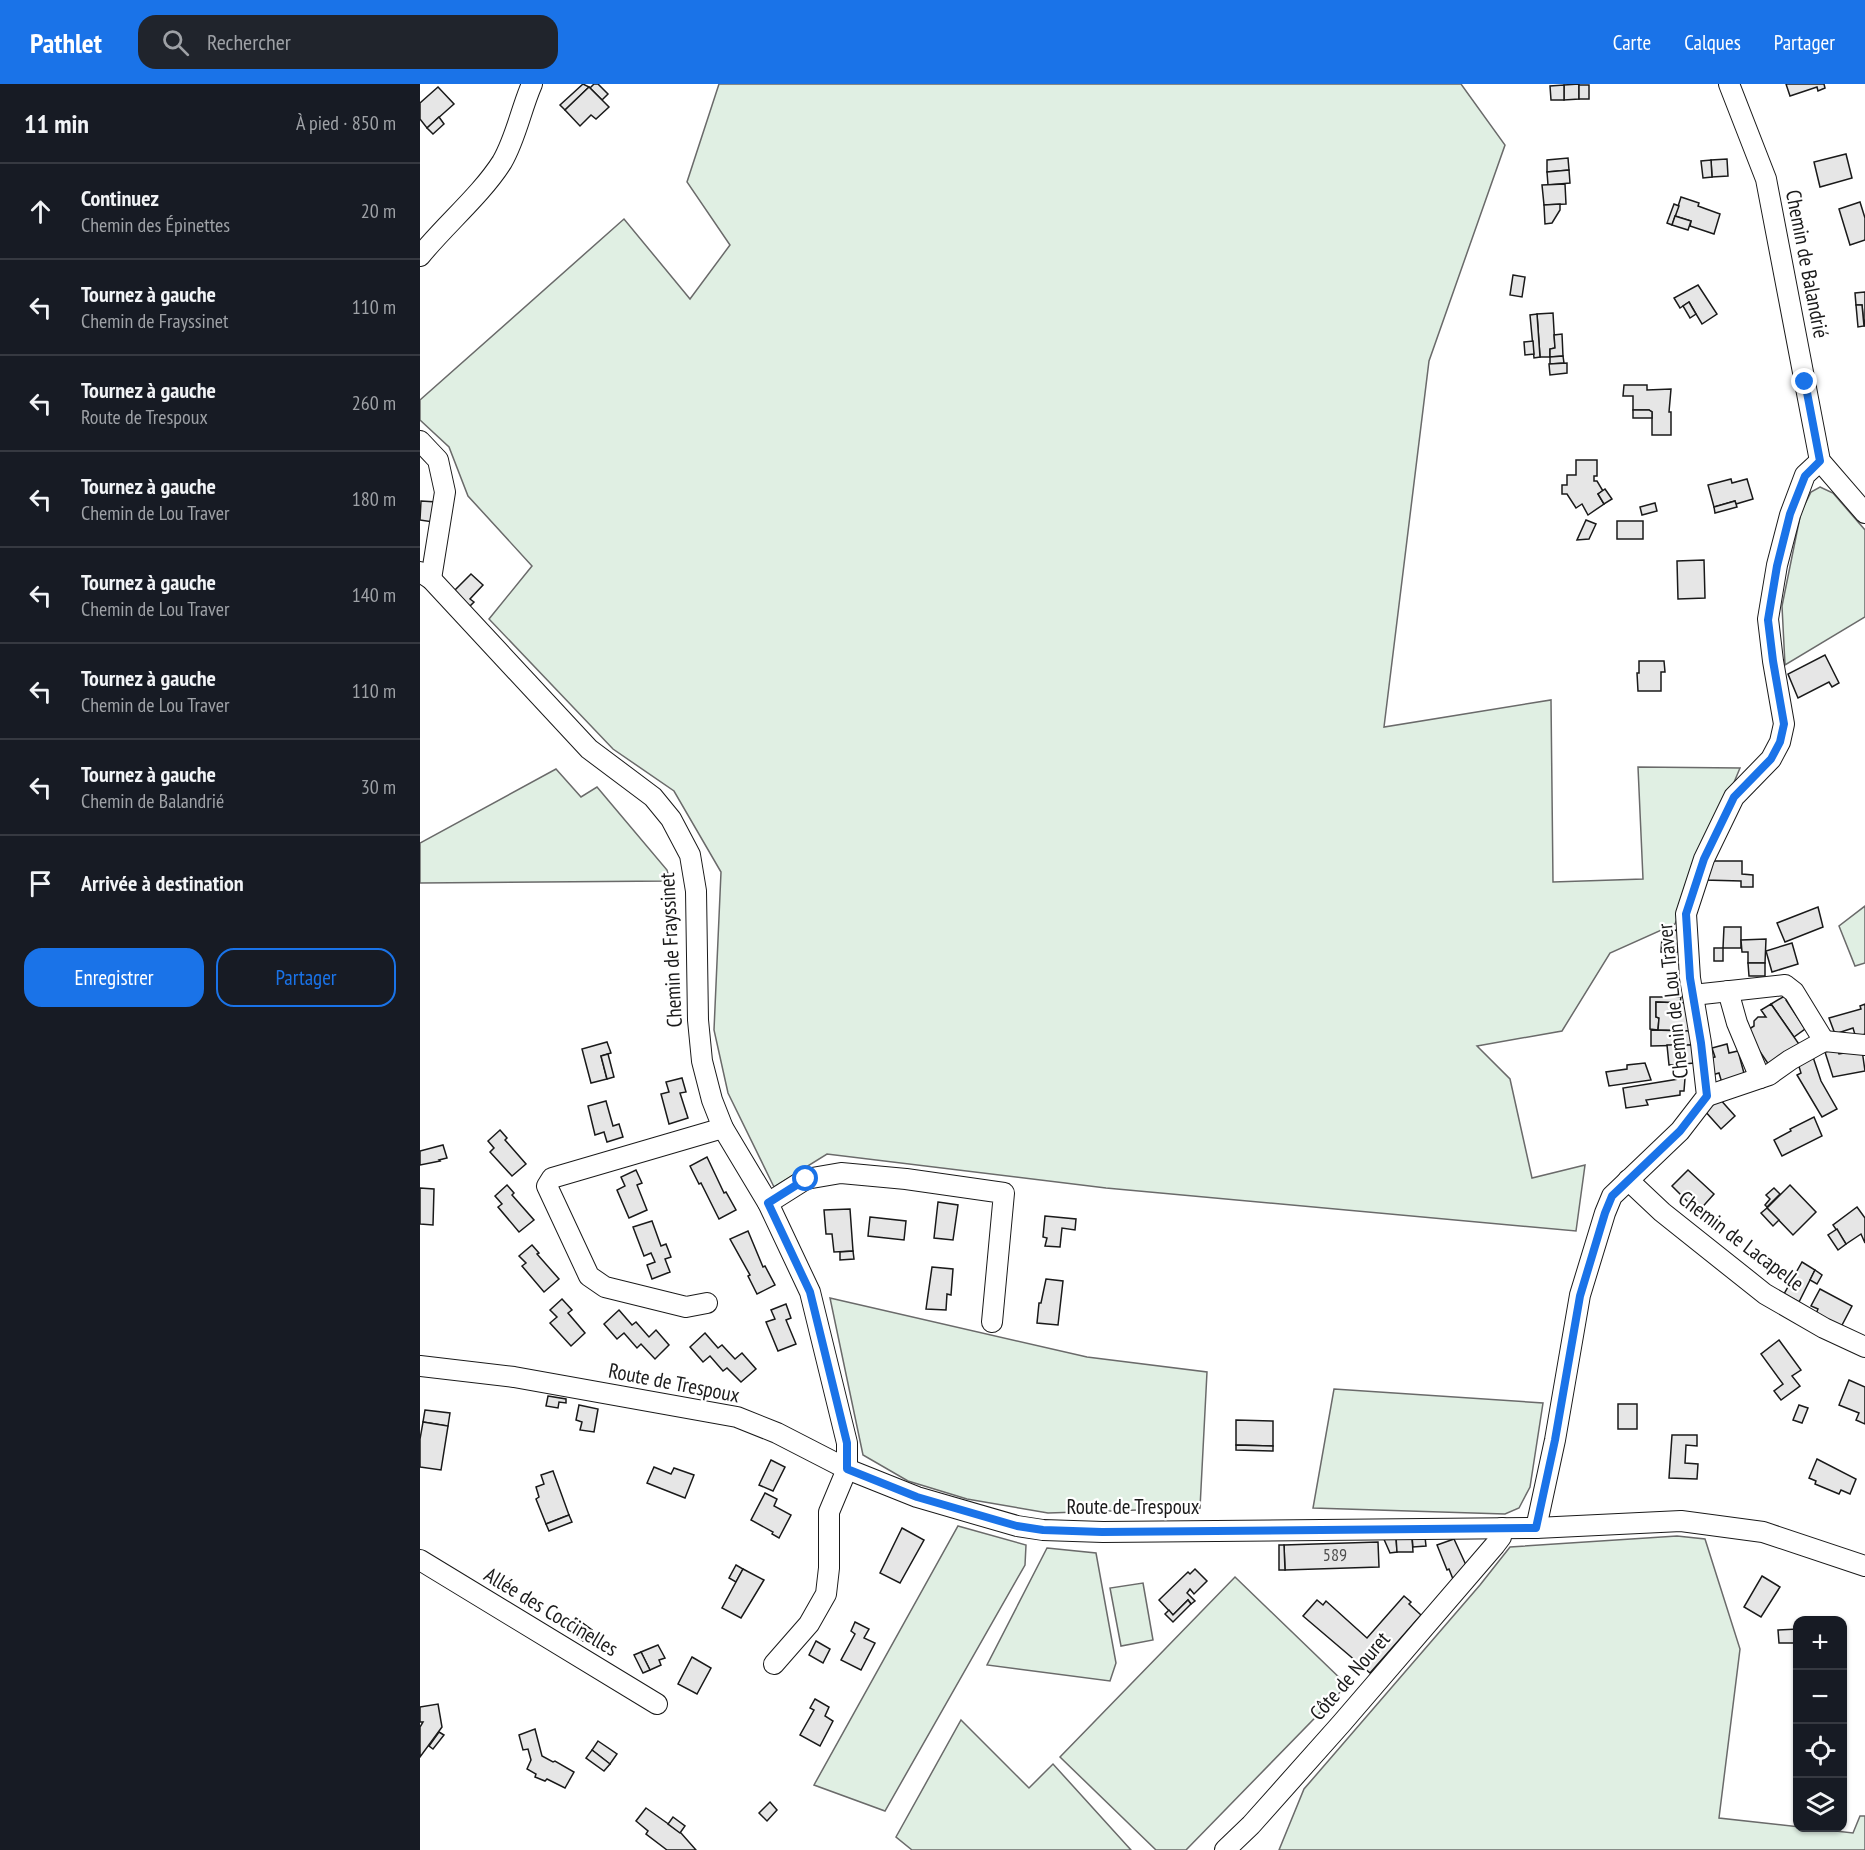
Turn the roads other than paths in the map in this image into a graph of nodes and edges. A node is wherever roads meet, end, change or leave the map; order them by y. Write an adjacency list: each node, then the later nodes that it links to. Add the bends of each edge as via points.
1 (532, 84): 3 (street, via 502,162)
2 (1729, 84): 5 (street, Chemin de Balandrié, via 1766,179)
3 (420, 256)
4 (420, 441): 7 (street, Chemin de Frayssinet, via 438,460 445,492)
5 (1820, 461): 6 (street); 9 (street, Chemin de Lou Traver, via 1805,476 1790,514 1768,620 1784,724 1780,742 1771,759 1734,797 1704,859 1686,914)
6 (1865, 513)
7 (426, 575): 14 (street, Chemin de Frayssinet, via 590,749 653,797 671,819 690,855 696,891 702,1061)
8 (1728, 991): 9 (street); 10 (street, via 1785,985 1794,992); 12 (street)
9 (1693, 995): 13 (street, Chemin de Lou Traver)
10 (1824, 1041): 11 (street); 12 (street)
11 (1865, 1045)
12 (1760, 1078): 13 (street)
13 (1707, 1096): 15 (street, Chemin de Lou Traver, via 1680,1131)
14 (723, 1128): 16 (street, Chemin de Frayssinet); 17 (street, via 552,1178 547,1186 589,1276 605,1287 686,1308)
15 (1628, 1180): 19 (street, Chemin de Lacapelle, via 1765,1294); 23 (street, Chemin de Lou Traver, via 1612,1196 1580,1296)
16 (768, 1203): 18 (street, via 806,1179 841,1173 1004,1193); 21 (street, Chemin de Frayssinet, via 810,1292 847,1443)
17 (707, 1303)
18 (992, 1322)
19 (1865, 1347)
20 (420, 1366): 21 (street, Route de Trespoux, via 514,1377 737,1418 777,1433)
21 (847, 1469): 22 (street, Route de Trespoux, via 917,1497 1043,1530); 26 (street, via 829,1512 826,1594 809,1624)
22 (1502, 1528): 23 (street, Route de Trespoux); 28 (street, Côte de Nouret, via 1495,1545)
23 (1536, 1528): 25 (street, Route de Trespoux, via 1681,1521 1763,1532)
24 (420, 1560): 27 (street, Allée des Coccinelles)
25 (1865, 1566)
26 (774, 1664)
27 (657, 1704)
28 (1225, 1850)

